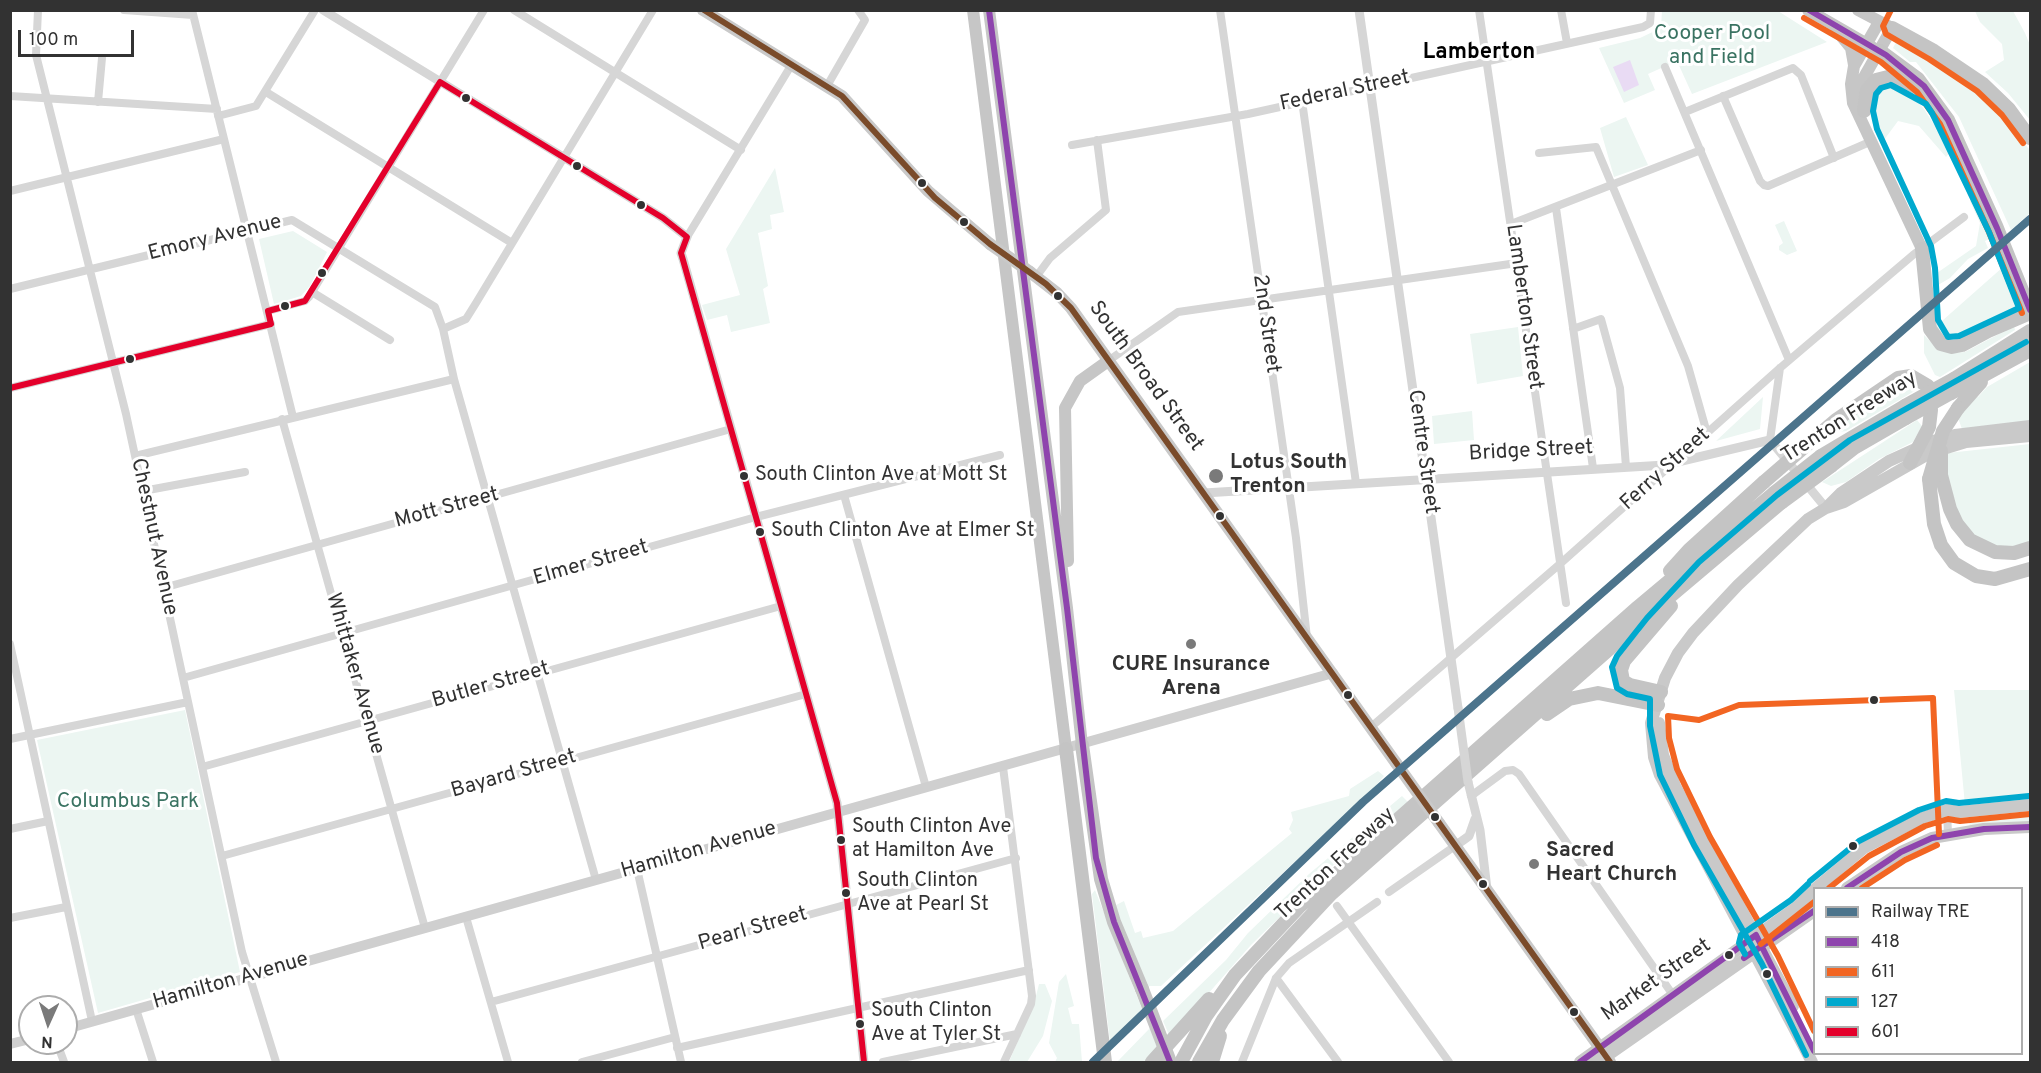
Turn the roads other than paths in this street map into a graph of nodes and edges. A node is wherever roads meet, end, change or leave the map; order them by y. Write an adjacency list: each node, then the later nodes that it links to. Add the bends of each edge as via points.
1 (38, 10): 39 (street, Chestnut Avenue, via 36,55)
2 (124, 10): 19 (street)
3 (315, 10): 35 (street)
4 (323, 10): 32 (street)
5 (484, 10): 32 (street)
6 (514, 10): 31 (street)
7 (653, 10): 31 (street)
8 (704, 10): 28 (main road, South Broad Street)
9 (858, 10): 33 (street, via 865,20)
10 (973, 10): 146 (highway)
11 (989, 10): 129 (highway)
12 (1220, 10): 45 (street, 2nd Street)
13 (1359, 10): 34 (street, Centre Street)
14 (1479, 10): 27 (street, Lamberton Street)
15 (1562, 10): 24 (street)
16 (1651, 10): 24 (street, Federal Street, via 1650,23 1643,27)
17 (1808, 10): 21 (highway)
18 (1858, 10): 20 (highway)
19 (193, 13): 44 (street)
20 (1879, 22): 22 (highway); 23 (highway)
21 (1829, 23): 23 (highway); 29 (highway, via 1851,48)
22 (1892, 28): 25 (highway); 47 (highway, via 1983,84)
23 (1866, 43): 25 (highway); 29 (highway)
24 (1567, 44): 27 (street, Federal Street)
25 (1880, 51): 38 (highway, via 1918,79); 42 (highway, via 1863,79 1860,101)
26 (102, 58): 41 (street)
27 (1487, 61): 34 (street, Federal Street); 62 (street, Lamberton Street)
28 (792, 64): 33 (main road, South Broad Street); 51 (street)
29 (1854, 66): 46 (highway, via 1853,103)
30 (1665, 67): 43 (street)
31 (616, 73): 51 (street); 54 (street)
32 (440, 82): 54 (street); 56 (street)
33 (826, 86): 70 (main road, South Broad Street, bridge, via 851,104 935,198)
34 (1370, 87): 40 (street, Federal Street); 71 (street, Centre Street)
35 (266, 92): 44 (street, via 256,106); 56 (street)
36 (10, 96): 39 (street)
37 (1724, 96): 43 (street); 55 (street, via 1787,70 1797,70); 55 (street, via 1764,185)
38 (1932, 97): 42 (highway, via 1899,78 1886,77 1871,85); 77 (highway, via 1954,134)
39 (47, 99): 41 (street); 57 (street, Chestnut Avenue)
40 (1302, 101): 45 (street, Federal Street); 73 (street)
41 (98, 102): 44 (street)
42 (1864, 111): 46 (highway)
43 (1685, 112): 52 (street)
44 (218, 113): 48 (street)
45 (1235, 116): 49 (street, Federal Street); 75 (street, 2nd Street)
46 (1870, 136): 55 (street); 67 (highway)
47 (2031, 138)
48 (224, 139): 57 (street); 63 (street)
49 (1097, 140): 50 (street, Federal Street); 70 (street, via 1106,210)
50 (1072, 145)
51 (741, 150): 64 (street)
52 (1701, 150): 58 (street); 84 (street)
53 (1539, 153): 58 (street, via 1594,146)
54 (564, 158): 64 (street, via 663,218); 65 (street)
55 (1834, 158)
56 (388, 167): 65 (street); 66 (street)
57 (66, 177): 59 (street); 69 (street, Chestnut Avenue)
58 (1612, 185): 60 (street); 96 (street, via 1688,366)
59 (10, 190)
60 (1556, 208): 62 (street); 80 (street)
61 (1964, 217): 67 (street, Ferry Street)
62 (1510, 224): 68 (street, Lamberton Street)
63 (247, 231): 66 (street, Emory Avenue, via 292,220); 69 (street, Emory Avenue); 76 (street)
64 (687, 237): 95 (street, via 681,253)
65 (512, 243): 79 (street, via 466,319)
66 (339, 249): 74 (street); 79 (street, Emory Avenue, via 435,307)
67 (1922, 249): 77 (highway, via 1929,322 1936,339 1945,346 1957,347); 84 (street, Ferry Street)
68 (1517, 263): 71 (street); 106 (street, Lamberton Street)
69 (89, 270): 72 (street, Emory Avenue); 86 (street, Chestnut Avenue)
70 (1033, 275): 85 (main road, South Broad Street, via 1071,308)
71 (1397, 281): 73 (street); 109 (street, Centre Street)
72 (10, 289)
73 (1329, 291): 75 (street); 110 (street)
74 (312, 292): 76 (street, via 305,301); 82 (street)
75 (1261, 300): 85 (street, via 1175,313); 111 (street, 2nd Street)
76 (268, 311): 78 (street)
77 (2031, 312)
78 (271, 324): 86 (street); 92 (street)
79 (443, 328): 89 (street)
80 (1573, 329): 104 (street, via 1601,319 1620,388); 105 (street)
81 (2031, 331): 91 (highway, Trenton Freeway, bridge)
82 (390, 340)
83 (2031, 350): 87 (highway, Trenton Freeway)
84 (1789, 360): 88 (street, Ferry Street)
85 (1108, 361): 113 (main road, South Broad Street); 129 (highway, via 1080,381 1065,408)
86 (113, 363): 90 (street); 101 (street, Chestnut Avenue)
87 (2004, 364): 91 (highway, Trenton Freeway, bridge); 108 (highway, bridge, via 1971,391 1943,431)
88 (1780, 368): 96 (street, Ferry Street); 98 (street)
89 (454, 379): 92 (street); 116 (street)
90 (10, 388)
91 (1906, 412): 115 (highway, Trenton Freeway, bridge, via 1826,461)
92 (293, 417): 93 (street)
93 (282, 419): 101 (street); 119 (street, Whittaker Avenue)
94 (2031, 426): 99 (main road, via 1955,435)
95 (731, 429): 116 (street, Mott Street); 118 (street)
96 (1707, 433): 102 (street, Ferry Street)
97 (2031, 435): 103 (main road, via 1952,445)
98 (1770, 440): 102 (street, Bridge Street); 117 (street)
99 (1919, 448): 103 (highway); 117 (main road, via 1889,461 1841,493); 128 (highway, bridge, via 1931,418 1928,386 1911,376 1898,378 1836,420 1764,482 1689,550)
100 (1000, 455): 114 (street, Elmer Street)
101 (135, 456): 112 (street, Chestnut Avenue)
102 (1675, 462): 104 (street, Bridge Street); 121 (street, Ferry Street)
103 (1910, 463): 117 (main road, via 1844,502)
104 (1626, 467): 105 (street, Bridge Street)
105 (1593, 468): 106 (street, Bridge Street)
106 (1548, 471): 109 (street, Bridge Street); 121 (street, Lamberton Street)
107 (245, 472): 112 (street)
108 (1935, 477): 120 (highway, via 1957,524 1970,540 1995,552 2014,553); 123 (highway, via 1934,524 1941,546 1954,563 1976,576 1995,579)
109 (1426, 478): 110 (street, Bridge Street); 133 (street, Centre Street)
110 (1356, 483): 111 (street, Bridge Street)
111 (1289, 486): 113 (street, Bridge Street); 131 (street, 2nd Street)
112 (143, 491): 125 (street, Chestnut Avenue)
113 (1204, 493): 131 (main road, South Broad Street)
114 (844, 495): 118 (street, Elmer Street); 150 (street)
115 (1778, 497): 122 (highway, Trenton Freeway); 128 (highway, Trenton Freeway)
116 (488, 498): 119 (street, Mott Street); 124 (street)
117 (1826, 508): 138 (main road, via 1775,550 1693,633 1678,653)
118 (756, 517): 124 (street, Elmer Street); 127 (street)
119 (318, 545): 125 (street, Mott Street); 130 (street, Whittaker Avenue)
120 (2031, 548)
121 (1561, 563): 126 (street, Lamberton Street); 133 (street, Ferry Street)
122 (1706, 568): 138 (highway, via 1624,661 1623,681); 144 (highway, Trenton Freeway)
123 (2031, 568)
124 (513, 586): 130 (street, Elmer Street); 134 (street)
125 (163, 588): 136 (street, Chestnut Avenue)
126 (1566, 603)
127 (781, 606): 134 (street, Butler Street); 137 (street)
128 (1638, 607): 183 (highway, Trenton Freeway, via 1306,900)
129 (1067, 608): 145 (highway)
130 (342, 633): 136 (street, Elmer Street); 140 (street, Whittaker Avenue)
131 (1308, 638): 135 (main road, South Broad Street)
132 (10, 644): 142 (street)
133 (1452, 657): 141 (street, Ferry Street); 151 (street, Centre Street, bridge)
134 (538, 673): 140 (street, Butler Street); 147 (street)
135 (1333, 673): 141 (main road, South Broad Street); 145 (main road, Hamilton Avenue)
136 (183, 678): 139 (street, Chestnut Avenue)
137 (806, 694): 147 (street, Bayard Street); 155 (street)
138 (1659, 699): 144 (highway, via 1587,694 1569,699); 180 (main road, via 1651,732 1660,775 1695,845)
139 (188, 702): 142 (street); 149 (street, Chestnut Avenue)
140 (367, 721): 149 (street, Butler Street); 153 (street, Whittaker Avenue)
141 (1371, 727): 161 (main road, South Broad Street, bridge)
142 (30, 735): 143 (street); 157 (street)
143 (10, 739)
144 (1507, 739): 188 (highway, Trenton Freeway, via 1331,894 1281,945)
145 (1082, 745): 146 (main road, Hamilton Avenue); 209 (highway, bridge, via 1101,879 1114,922)
146 (1066, 749): 148 (main road, Hamilton Avenue); 207 (highway)
147 (562, 761): 153 (street, Bayard Street); 165 (street)
148 (1003, 766): 150 (main road, Hamilton Avenue); 163 (street)
149 (202, 767): 162 (street, Chestnut Avenue)
150 (926, 787): 155 (main road, Hamilton Avenue)
151 (1471, 796): 156 (street, Centre Street); 186 (street, via 1505,771 1519,774)
152 (2031, 805): 154 (main road, Market Street)
153 (392, 809): 162 (street, Bayard Street); 179 (street, Whittaker Avenue)
154 (1947, 810): 160 (street); 166 (main road, Market Street, via 1876,840)
155 (838, 813): 164 (main road, Hamilton Avenue); 172 (street)
156 (1475, 819): 161 (street, via 1469,836); 170 (street, Centre Street)
157 (48, 820): 159 (street); 174 (street)
158 (2031, 827): 160 (main road)
159 (10, 828)
160 (1947, 834): 167 (main road, via 1916,843)
161 (1455, 846): 169 (street); 170 (main road, South Broad Street)
162 (222, 856): 184 (street, Chestnut Avenue)
163 (1016, 858): 172 (street, Pearl Street); 182 (street)
164 (637, 869): 165 (main road, Hamilton Avenue); 181 (street)
165 (596, 880): 176 (main road, Hamilton Avenue)
166 (1817, 887)
167 (1848, 887)
168 (1813, 891): 180 (main road, Market Street)
169 (1389, 892)
170 (1488, 892): 198 (main road, South Broad Street)
171 (1377, 902): 178 (street)
172 (848, 904): 181 (street, Pearl Street); 189 (street)
173 (1337, 906): 178 (street)
174 (66, 907): 177 (street); 192 (street)
175 (1813, 911): 180 (main road, Market Street)
176 (466, 917): 179 (main road, Hamilton Avenue); 187 (street)
177 (10, 918)
178 (1348, 922): 185 (street, via 1289,963); 215 (street)
179 (425, 928): 184 (main road, Hamilton Avenue)
180 (1755, 943): 186 (main road, Market Street); 190 (main road, Market Street); 197 (main road); 217 (main road)
181 (657, 957): 187 (street, Pearl Street); 195 (street)
182 (1029, 970): 189 (street); 194 (street, via 1031,1004)
183 (1235, 975): 208 (highway); 210 (highway, Trenton Freeway, via 1206,1016)
184 (248, 977): 191 (main road, Hamilton Avenue); 200 (street, Chestnut Avenue)
185 (1276, 978): 213 (street); 214 (street)
186 (1673, 994): 190 (street); 198 (main road, Market Street)
187 (491, 1002): 201 (street)
188 (1233, 1005): 211 (highway, Trenton Freeway); 212 (highway)
189 (858, 1007): 196 (street); 204 (street)
190 (1678, 1007): 198 (main road, Market Street)
191 (136, 1009): 192 (main road, Hamilton Avenue); 199 (street)
192 (92, 1021): 193 (main road, Hamilton Avenue)
193 (78, 1025)
194 (1017, 1034): 205 (street); 206 (street)
195 (675, 1037): 196 (street); 202 (street)
196 (677, 1048): 203 (street)
197 (1813, 1048)
198 (1603, 1057): 216 (main road, Market Street)
199 (153, 1062)
200 (276, 1062)
201 (508, 1062)
202 (582, 1062)
203 (681, 1062)
204 (864, 1062)
205 (883, 1062)
206 (1004, 1062)
207 (1105, 1062)
208 (1152, 1062)
209 (1170, 1062)
210 (1181, 1062)
211 (1199, 1062)
212 (1212, 1062)
213 (1242, 1062)
214 (1338, 1062)
215 (1449, 1062)
216 (1580, 1062)
217 (1812, 1062)

